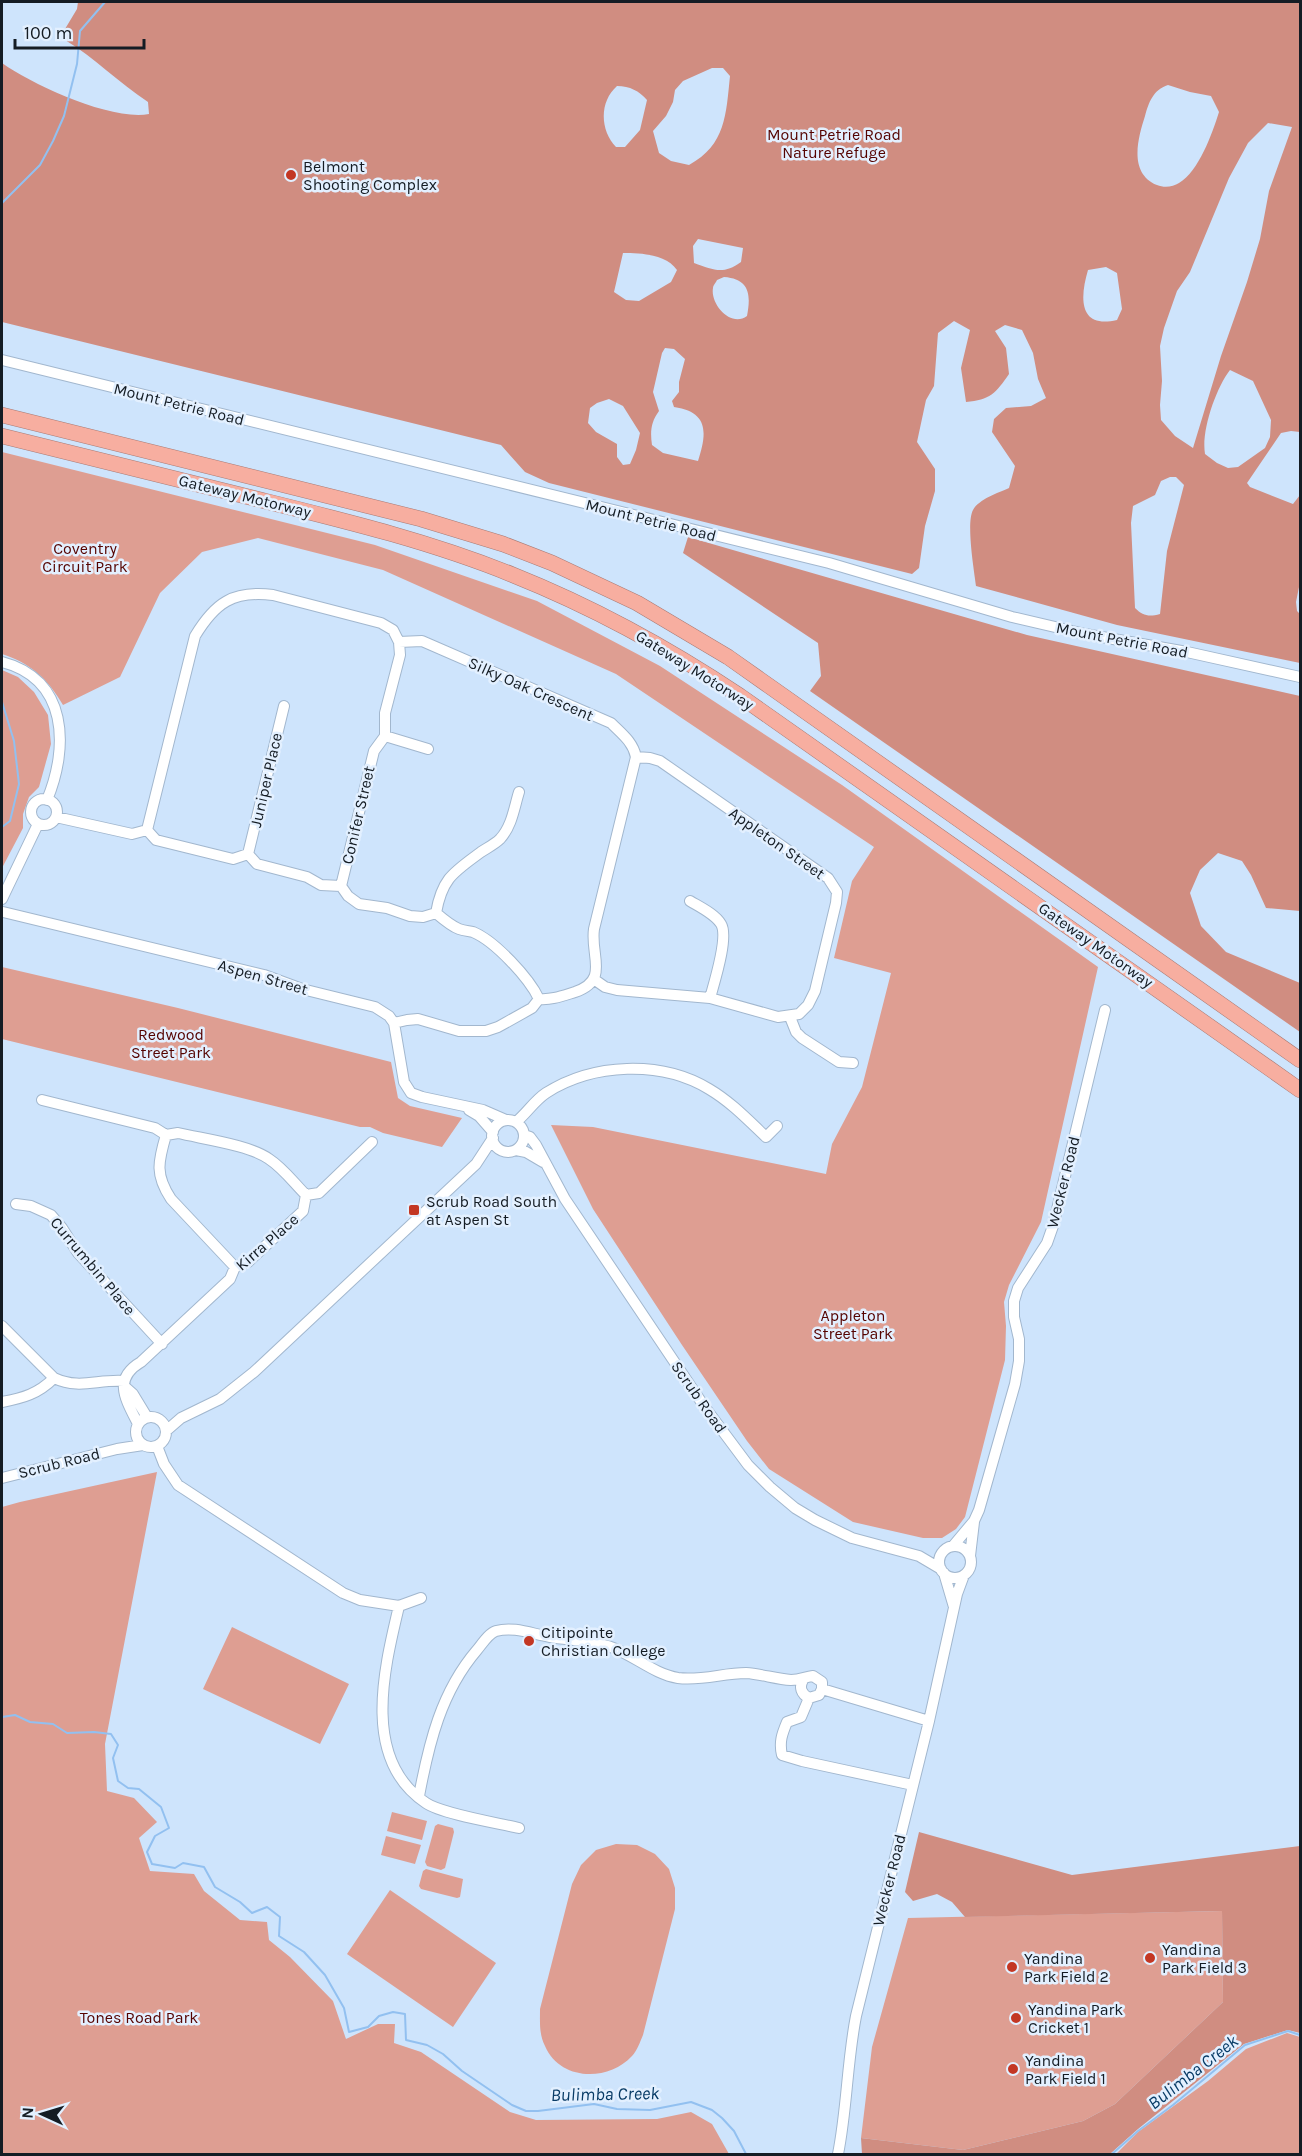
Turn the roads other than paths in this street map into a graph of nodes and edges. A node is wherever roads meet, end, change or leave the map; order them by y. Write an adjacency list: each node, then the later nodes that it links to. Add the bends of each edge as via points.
1 (2, 360): 6 (street, Mount Petrie Road, via 830,563 1012,617)
2 (2, 416): 28 (highway, Gateway Motorway, via 421,519 552,563 626,598 728,657)
3 (2, 436): 30 (highway, Gateway Motorway, via 426,544 513,575 615,621 740,696)
4 (399, 642): 8 (street, Conifer Street, via 400,655 384,713); 10 (street, Silky Oak Crescent, via 422,641 611,723 630,741); 15 (street, via 393,630 381,623 273,595 241,596 214,608 195,636)
5 (2, 662): 12 (street, via 16,666 42,686 59,718 60,755)
6 (1300, 677)
7 (284, 706): 16 (street, Juniper Place)
8 (385, 736): 9 (street); 17 (street, Conifer Street, via 374,751)
9 (428, 749)
10 (636, 757): 22 (street, via 592,938); 26 (street, Appleton Street, via 660,761 834,884 836,903 815,991 808,1005)
11 (519, 792): 21 (street, via 508,828 499,840 457,869 444,883)
12 (47, 800): 13 (street, via 56,807); 14 (street, via 38,801 32,808 32,817)
13 (56, 817): 14 (street, via 48,825); 15 (street, via 132,834)
14 (38, 824): 18 (street)
15 (147, 830): 16 (street, via 156,840 233,859)
16 (248, 854): 17 (street, via 257,864 308,877 321,885)
17 (341, 886): 21 (street, via 359,904 410,916)
18 (2, 899)
19 (690, 901): 23 (street, via 722,925 724,939)
20 (2, 910): 27 (street, Aspen Street, via 264,975 375,1007)
21 (436, 913): 24 (street, via 497,949 534,987)
22 (595, 980): 23 (street, via 616,990); 24 (street, via 587,988 551,1000)
23 (710, 998): 26 (street)
24 (539, 999): 27 (street, via 532,1008 486,1031 459,1031 418,1019)
25 (1105, 1010): 59 (street, Wecker Road, via 1053,1226 1014,1301 1019,1339 1015,1384)
26 (790, 1017): 29 (street, via 802,1038 839,1062)
27 (394, 1023): 32 (street, via 404,1082 411,1092)
28 (1300, 1060)
29 (854, 1063)
30 (1300, 1090)
31 (42, 1100): 35 (street, Kirra Place, via 155,1128)
32 (463, 1107): 33 (street); 36 (street, via 479,1116)
33 (511, 1121): 34 (street, via 568,1080 623,1068 678,1075 707,1088 729,1103 764,1139); 36 (street, via 498,1124); 37 (street)
34 (777, 1126)
35 (166, 1135): 43 (street, Kirra Place, via 178,1133 256,1152 281,1168); 45 (street, via 159,1160 163,1186)
36 (493, 1135): 40 (street, via 496,1146); 42 (street)
37 (524, 1135): 39 (street); 41 (street, Scrub Road, via 536,1145)
38 (372, 1142): 43 (street, via 319,1193)
39 (516, 1150): 40 (street); 41 (street)
40 (503, 1151): 42 (street)
41 (544, 1162): 61 (street, Scrub Road, via 697,1396 748,1465 795,1508 834,1530)
42 (476, 1164): 51 (street, via 254,1372 220,1399)
43 (306, 1195): 45 (street, Kirra Place, via 303,1211 248,1262)
44 (16, 1204): 47 (street, Currumbin Place, via 51,1215 78,1253)
45 (235, 1267): 47 (street, Kirra Place, via 230,1279)
46 (2, 1326): 48 (street)
47 (162, 1344): 49 (street, Kirra Place, via 130,1369)
48 (54, 1378): 49 (street, via 79,1385 109,1380); 50 (street, via 34,1394)
49 (124, 1384): 53 (street, via 125,1400)
50 (2, 1402)
51 (181, 1418): 52 (street); 54 (street)
52 (160, 1420): 53 (street, via 154,1417); 54 (street)
53 (140, 1425): 55 (street); 57 (street, Scrub Road)
54 (166, 1431): 56 (street, via 165,1439)
55 (142, 1445): 56 (street); 57 (street, Scrub Road)
56 (157, 1446): 66 (street, via 178,1485 200,1500 343,1593)
57 (117, 1449): 58 (street, Scrub Road)
58 (2, 1478)
59 (974, 1521): 60 (street, Wecker Road); 62 (street, Wecker Road)
60 (949, 1548): 61 (street, Scrub Road); 62 (street, via 963,1548); 63 (street, Wecker Road, via 940,1559)
61 (919, 1556): 63 (street, Scrub Road)
62 (970, 1556): 64 (street, Wecker Road, via 970,1566)
63 (943, 1571): 64 (street, via 954,1578); 67 (street, Wecker Road)
64 (964, 1575): 67 (street, Wecker Road)
65 (421, 1598): 66 (street)
66 (399, 1606): 73 (street, via 385,1673 385,1741 402,1781)
67 (954, 1607): 71 (street, Wecker Road)
68 (803, 1680): 69 (street, via 816,1677 822,1682); 70 (street, via 801,1690); 73 (street, via 747,1673 678,1678 606,1646 508,1629 493,1632 462,1667 443,1707 428,1748)
69 (822, 1689): 70 (street, via 819,1695); 71 (street)
70 (809, 1698): 72 (street, via 801,1717 787,1722 782,1732 782,1755)
71 (929, 1721): 72 (street, Wecker Road)
72 (913, 1785): 75 (street, Wecker Road, via 856,2016)
73 (419, 1796): 74 (street, via 426,1803 447,1810)
74 (519, 1828)
75 (837, 2154)

